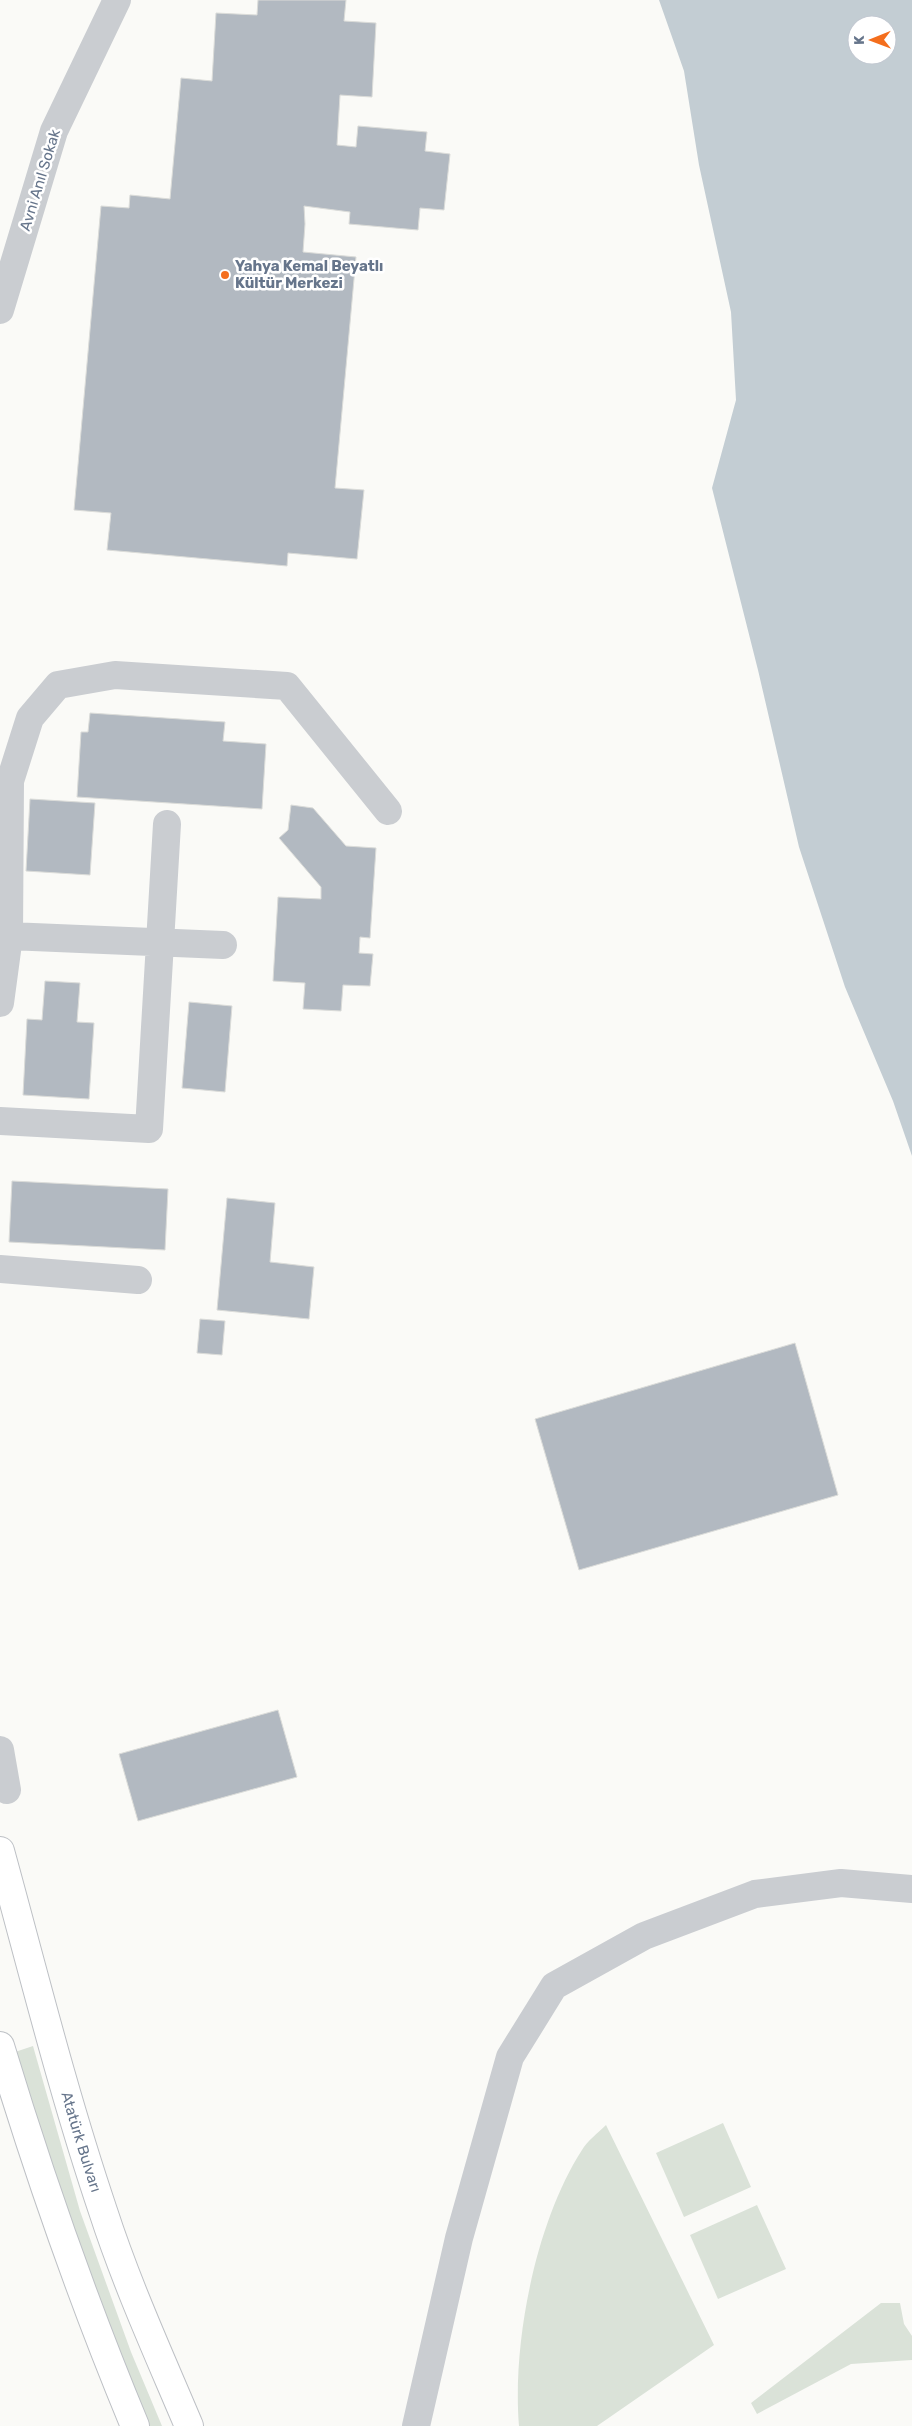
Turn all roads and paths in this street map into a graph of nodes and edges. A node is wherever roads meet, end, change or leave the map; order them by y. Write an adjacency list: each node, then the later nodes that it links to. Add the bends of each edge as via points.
1 (117, 0): 2 (street, Avni Anıl Sokak, via 54,131)
2 (0, 310)
3 (388, 811): 5 (street, via 287,686 115,675 58,685 30,718 10,781)
4 (167, 824): 6 (street)
5 (9, 936): 6 (street); 8 (street)
6 (160, 942): 7 (street); 9 (street, via 149,1128)
7 (223, 945)
8 (0, 1003)
9 (0, 1120)
10 (0, 1269): 11 (street)
11 (138, 1280)
12 (0, 1750): 13 (street)
13 (7, 1790)
14 (0, 1850): 18 (main road, Atatürk Bulvarı, via 103,2212)
15 (912, 1889): 19 (street, via 841,1883 755,1894 644,1936 554,1986 510,2057 459,2238)
16 (0, 2046): 17 (main road, via 47,2198)
17 (134, 2426)
18 (189, 2426)
19 (416, 2426)

